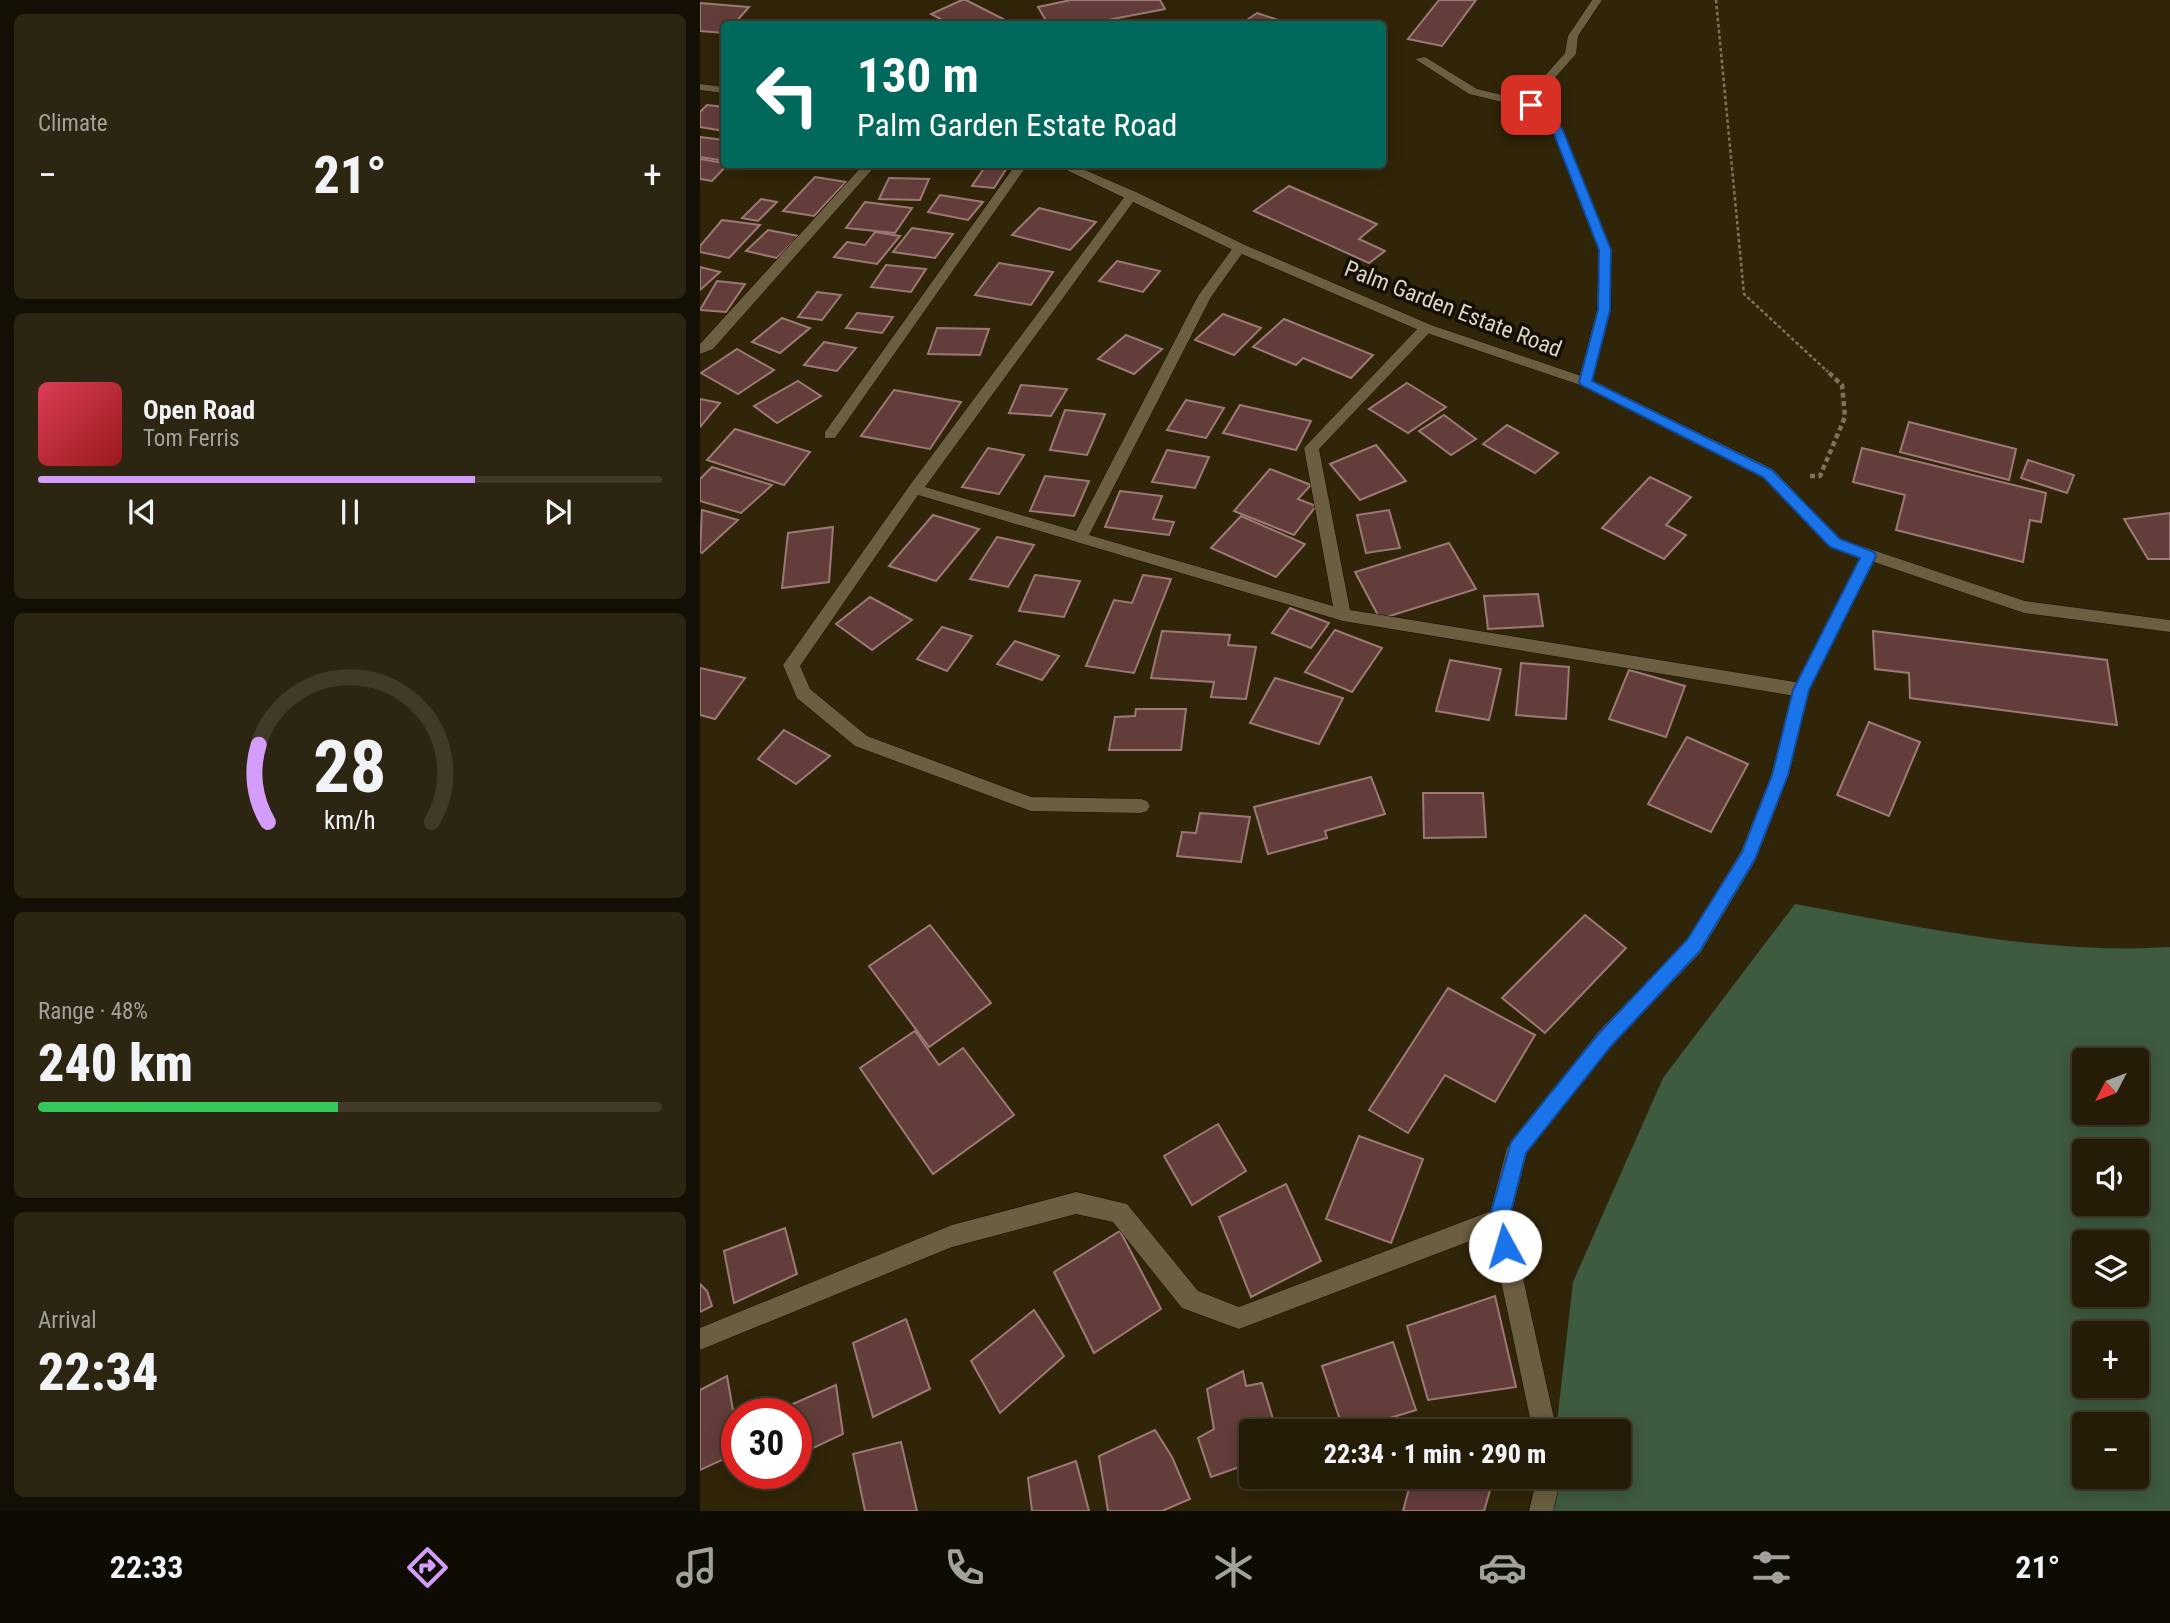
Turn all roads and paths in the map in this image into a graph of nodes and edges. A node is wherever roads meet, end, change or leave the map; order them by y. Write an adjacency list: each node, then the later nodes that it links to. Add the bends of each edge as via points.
1 (1597, 0): 4 (street)
2 (1608, 0): 4 (street)
3 (1716, 0): 18 (path, via 1744,294 1842,385 1845,417 1820,476)
4 (1573, 36): 8 (street, via 1570,54)
5 (1421, 59): 8 (street, via 1473,92)
6 (700, 87): 7 (street)
7 (721, 90)
8 (1531, 105): 16 (street, via 1556,128 1605,250 1604,310)
9 (867, 168): 15 (street)
10 (1019, 168): 17 (street)
11 (1069, 168): 12 (street, Palm Garden Estate Road)
12 (1132, 195): 13 (street, Palm Garden Estate Road); 19 (street)
13 (1240, 248): 14 (street, Palm Garden Estate Road); 20 (street, via 1205,296)
14 (1426, 328): 16 (street, Palm Garden Estate Road); 22 (street, via 1311,448)
15 (700, 350)
16 (1585, 382): 18 (street, Palm Garden Estate Road)
17 (830, 435)
18 (1768, 473): 21 (street, Palm Garden Estate Road, via 1835,543)
19 (915, 489): 20 (street); 25 (street, via 791,665 803,693 861,741 1031,804)
20 (1079, 539): 22 (street)
21 (1869, 556): 23 (street, Palm Garden Estate Road, via 2024,607); 24 (street)
22 (1343, 615): 24 (street)
23 (2170, 626)
24 (1801, 690): 26 (street, via 1780,775 1749,854 1694,946 1605,1039 1518,1148)
25 (1141, 806)
26 (1499, 1219): 27 (street, via 1239,1318 1190,1300 1119,1212 1076,1203 953,1236); 28 (street)
27 (700, 1339)
28 (1542, 1419)
29 (1546, 1489): 30 (street)
30 (1541, 1511)

